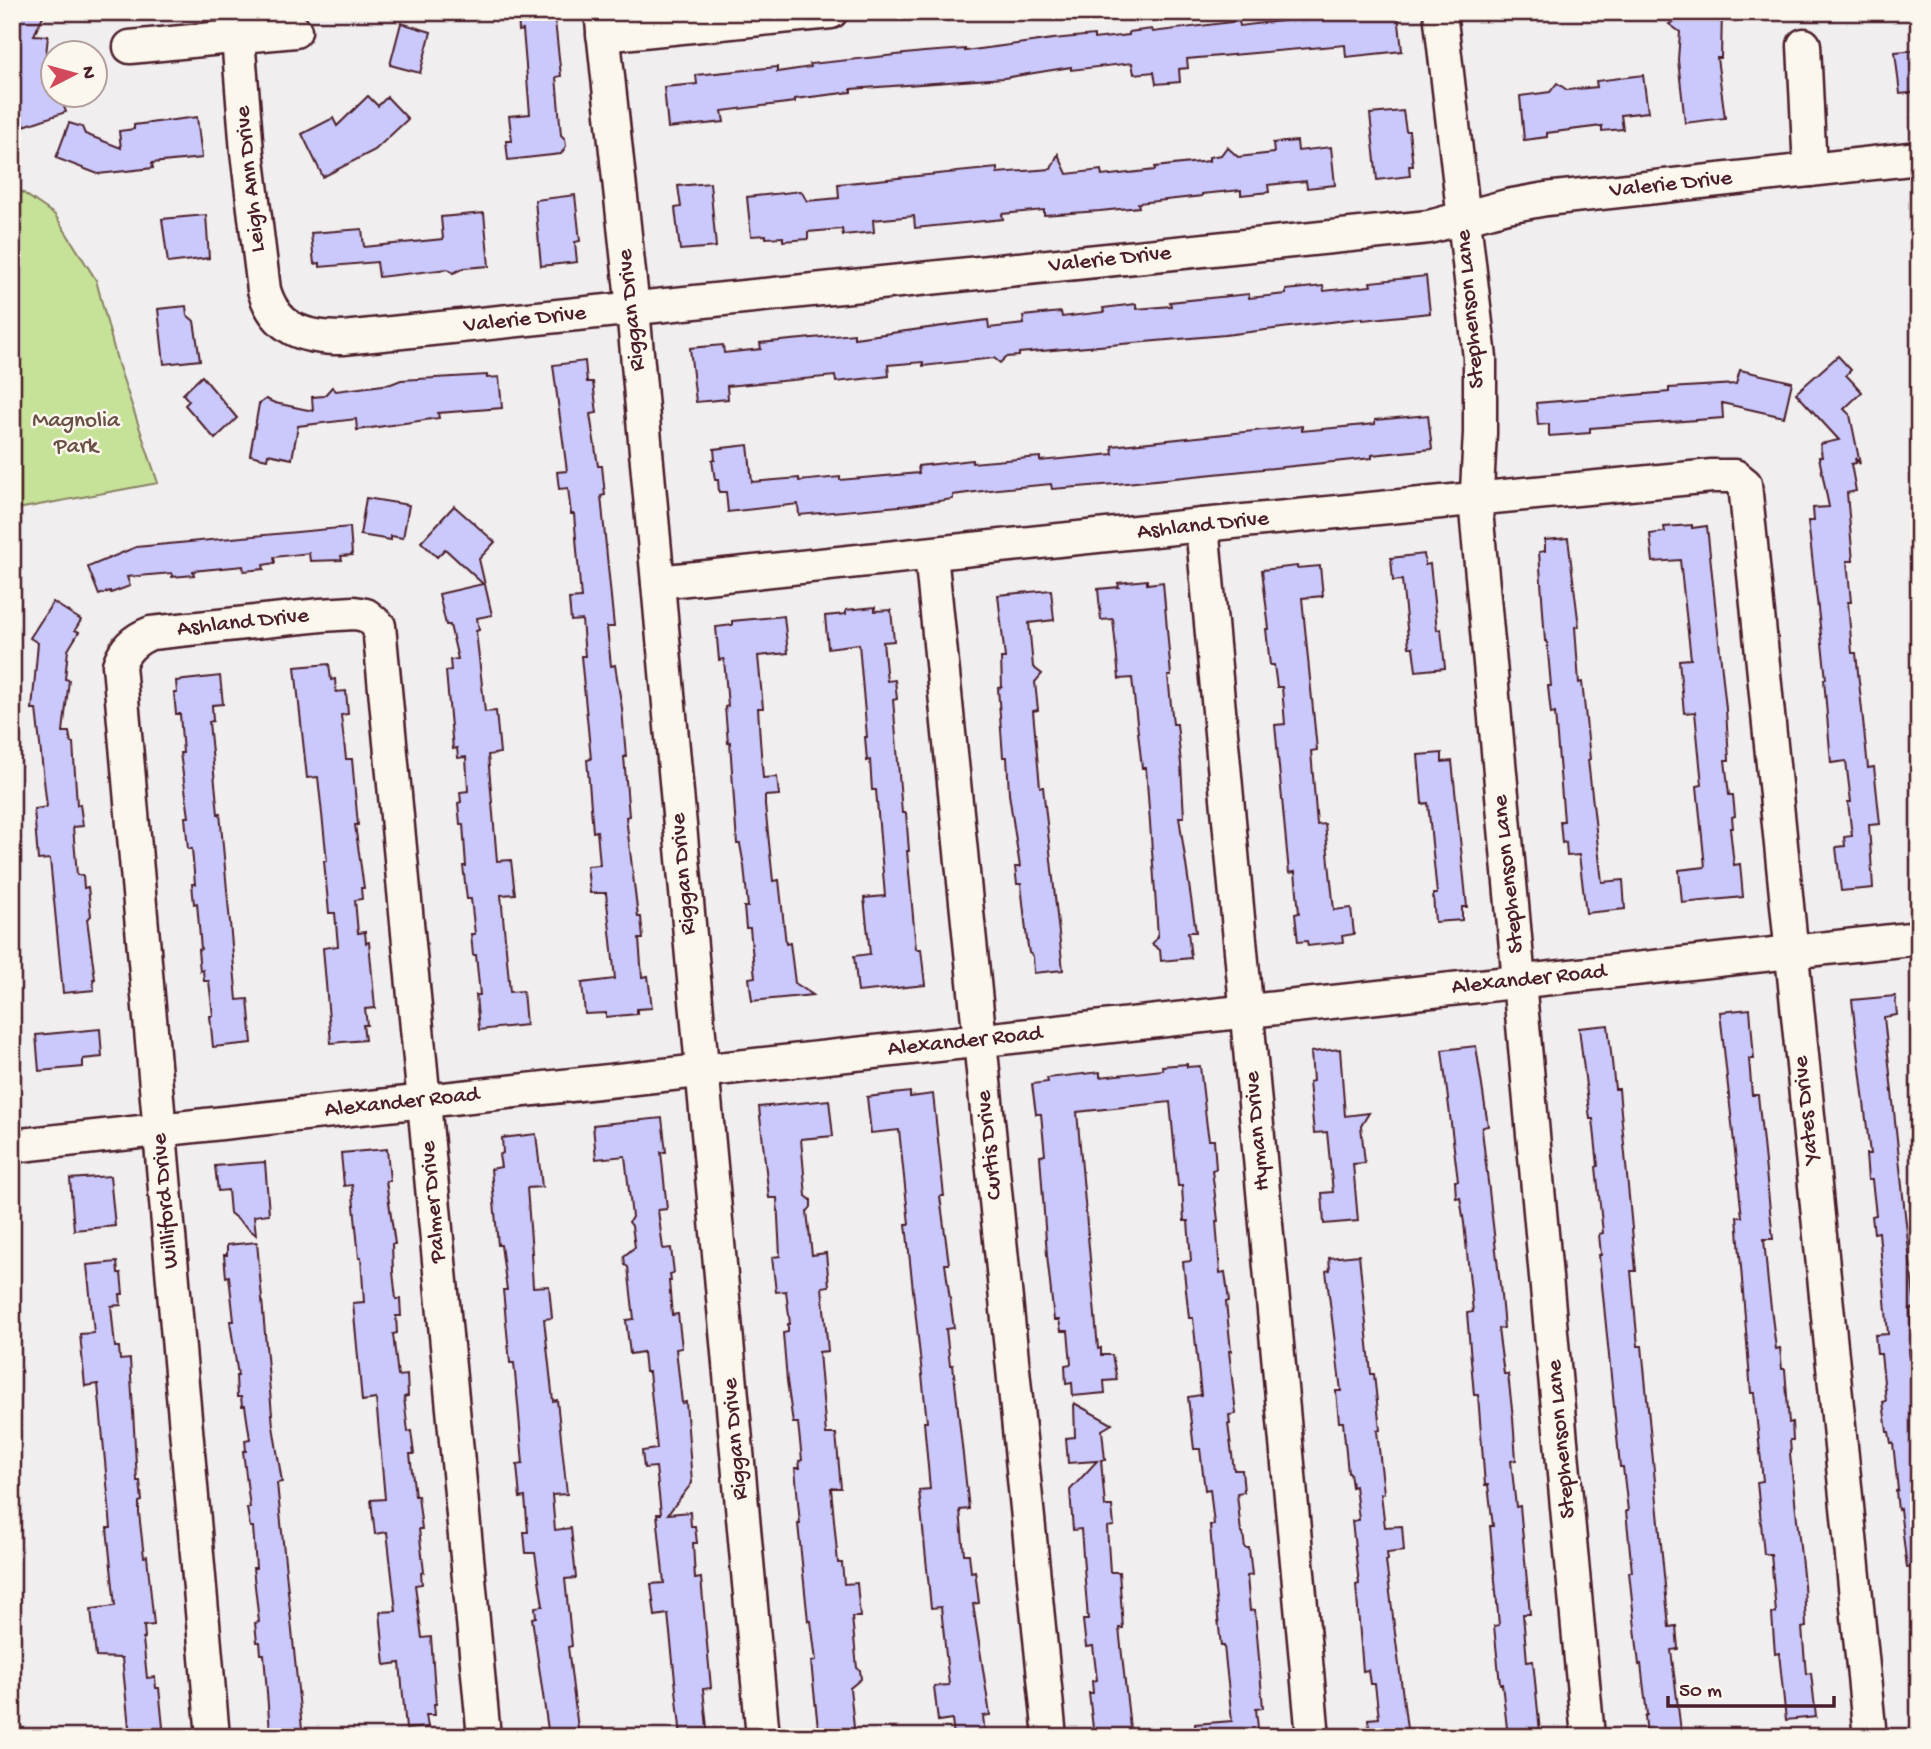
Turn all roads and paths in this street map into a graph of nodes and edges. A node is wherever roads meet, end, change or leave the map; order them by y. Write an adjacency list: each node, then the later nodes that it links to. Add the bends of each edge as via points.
1 (831, 12): 4 (street)
2 (1440, 12): 10 (street, Stephenson Lane)
3 (237, 24): 5 (street); 7 (street); 12 (street, Leigh Ann Drive, via 264,290 274,314)
4 (602, 24): 11 (street, Riggan Drive)
5 (295, 31)
6 (1804, 45): 9 (street)
7 (130, 47)
8 (1919, 158): 9 (street, Valerie Drive)
9 (1810, 170): 10 (street, Valerie Drive, via 1546,199)
10 (1463, 218): 11 (street, Valerie Drive, via 1429,227); 14 (street, Stephenson Lane, via 1480,358)
11 (633, 309): 12 (street, Valerie Drive, via 343,338); 17 (street, Riggan Drive)
12 (298, 332)
13 (1745, 484): 14 (street, Ashland Drive, via 1735,476 1712,476); 21 (street, Yates Drive)
14 (1476, 499): 15 (street, Ashland Drive); 22 (street, Stephenson Lane)
15 (1202, 525): 16 (street, Ashland Drive); 23 (street, Hyman Drive)
16 (931, 554): 17 (street, Ashland Drive); 24 (street, Curtis Drive)
17 (658, 582): 25 (street, Riggan Drive)
18 (379, 626): 19 (street, Ashland Drive, via 366,615 354,614 163,631 142,637 126,649); 26 (street, Palmer Drive)
19 (119, 665): 27 (street, Williford Drive)
20 (1919, 938): 21 (street, Alexander Road)
21 (1792, 952): 22 (street, Alexander Road); 35 (street, Yates Drive)
22 (1520, 981): 23 (street, Alexander Road); 34 (street, Stephenson Lane)
23 (1247, 1011): 24 (street, Alexander Road); 33 (street, Hyman Drive)
24 (980, 1040): 25 (street, Alexander Road); 32 (street, Curtis Drive)
25 (701, 1070): 26 (street, Alexander Road); 31 (street, Riggan Drive)
26 (424, 1101): 27 (street, Alexander Road); 30 (street, Palmer Drive)
27 (160, 1130): 28 (street, Alexander Road); 29 (street, Williford Drive)
28 (12, 1146)
29 (213, 1737)
30 (484, 1737)
31 (763, 1737)
32 (1050, 1737)
33 (1313, 1737)
34 (1588, 1737)
35 (1870, 1737)

